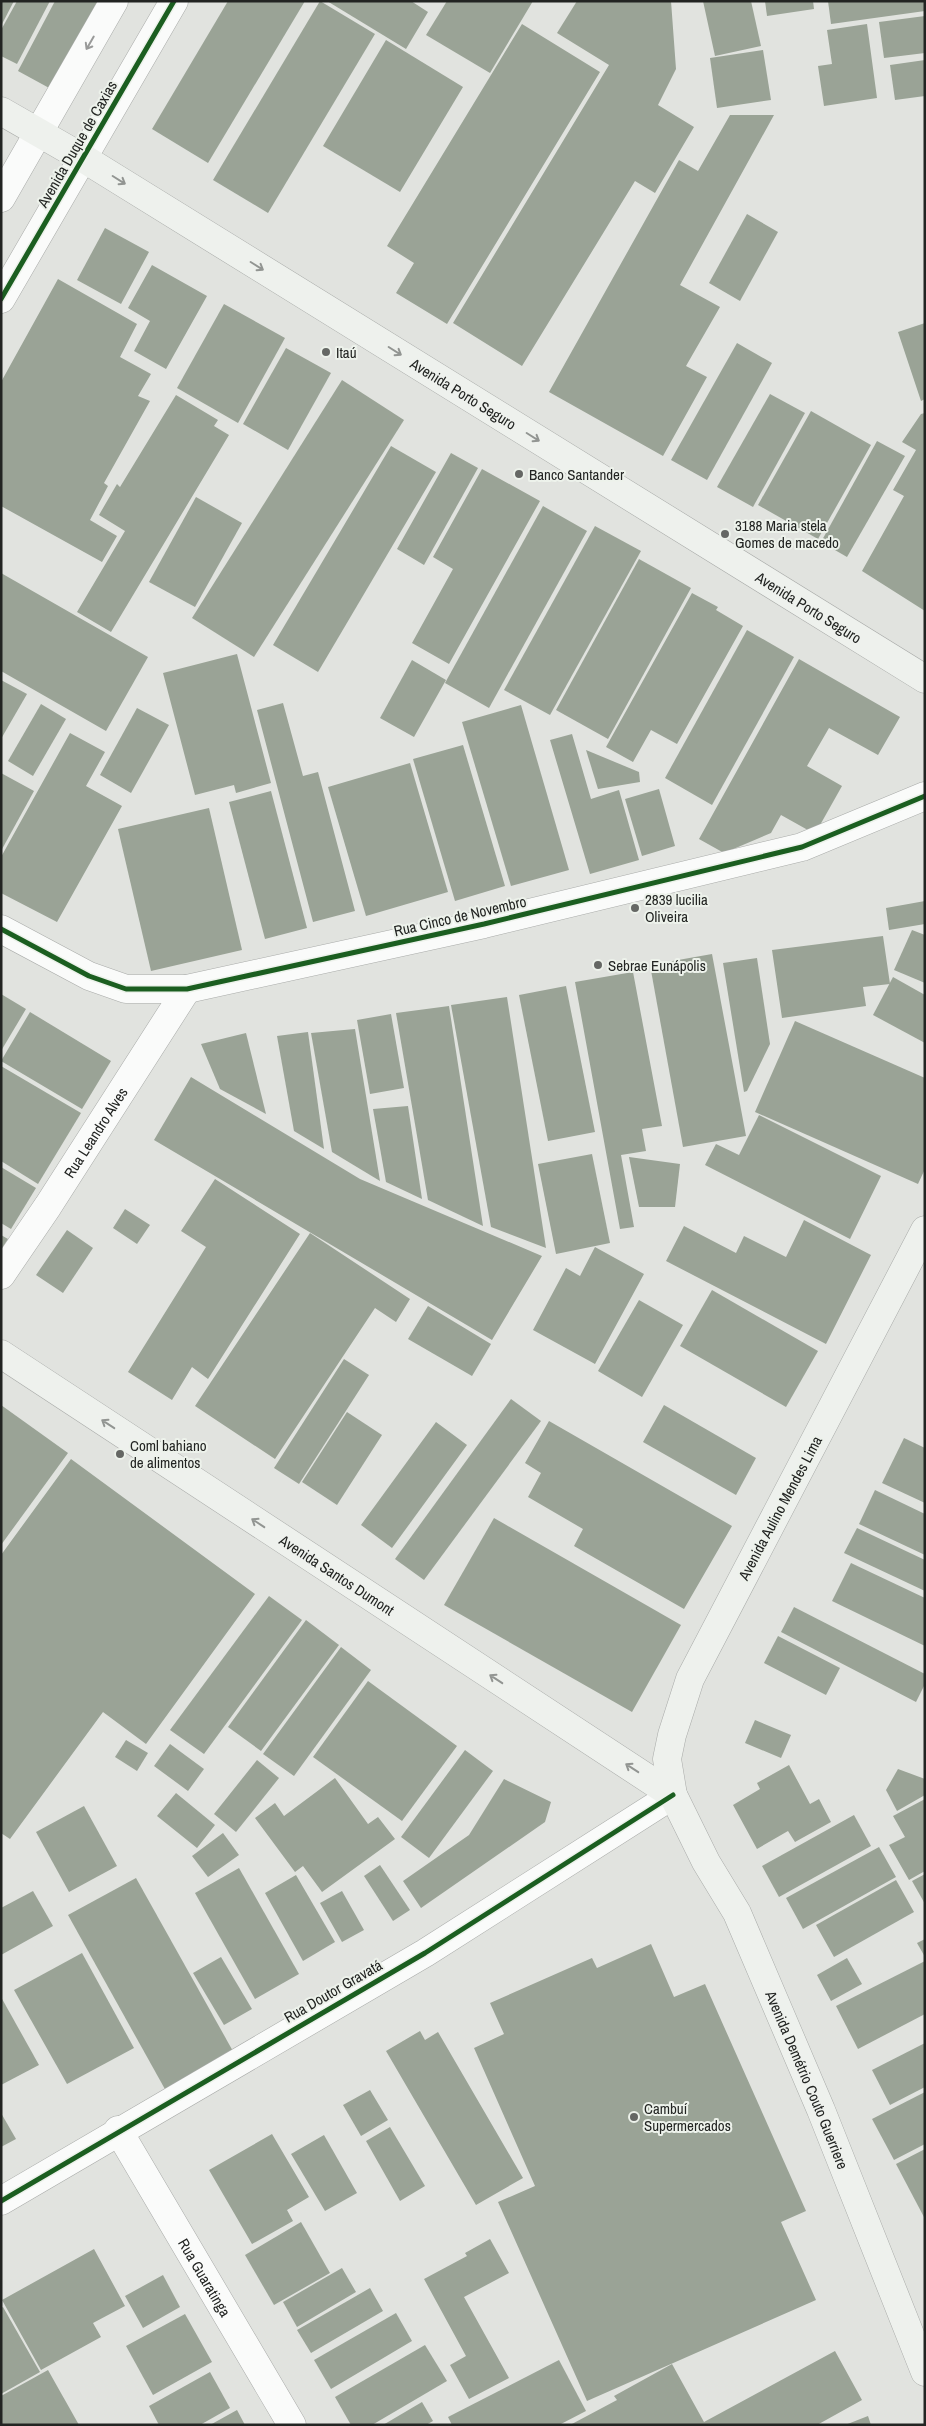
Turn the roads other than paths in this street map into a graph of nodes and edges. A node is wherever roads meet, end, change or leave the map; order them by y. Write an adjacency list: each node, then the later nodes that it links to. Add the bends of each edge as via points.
1 (114, 1): 4 (street, one-way to 4)
2 (174, 1): 5 (street, Avenida Duque de Caxias)
3 (1, 111): 4 (main road, Avenida Porto Seguro)
4 (38, 132): 5 (main road, Avenida Porto Seguro); 6 (street)
5 (83, 158): 7 (street, Avenida Duque de Caxias); 8 (main road, Avenida Porto Seguro, one-way to 8)
6 (1, 198)
7 (1, 299)
8 (925, 679)
9 (925, 796): 11 (street, Rua Cinco de Novembro, via 802,847 484,924)
10 (1, 929): 11 (street, Rua Cinco de Novembro, via 89,976 126,989)
11 (187, 989): 13 (street, Rua Leandro Alves)
12 (925, 1230): 15 (main road, Avenida Aulino Mendes Lima, via 690,1679 667,1759)
13 (1, 1275)
14 (1, 1354): 15 (main road, Avenida Santos Dumont, one-way to 14)
15 (673, 1795): 16 (street, Rua Doutor Gravatá, via 425,1952); 18 (main road, Avenida Demétrio Couto Guerriere, via 736,1913)
16 (118, 2130): 17 (street, Rua Doutor Gravatá); 20 (street, Rua Guaratinga)
17 (1, 2200)
18 (917, 2329): 19 (main road, Avenida Demétrio Couto Guerriere)
19 (925, 2372)
20 (292, 2425)

